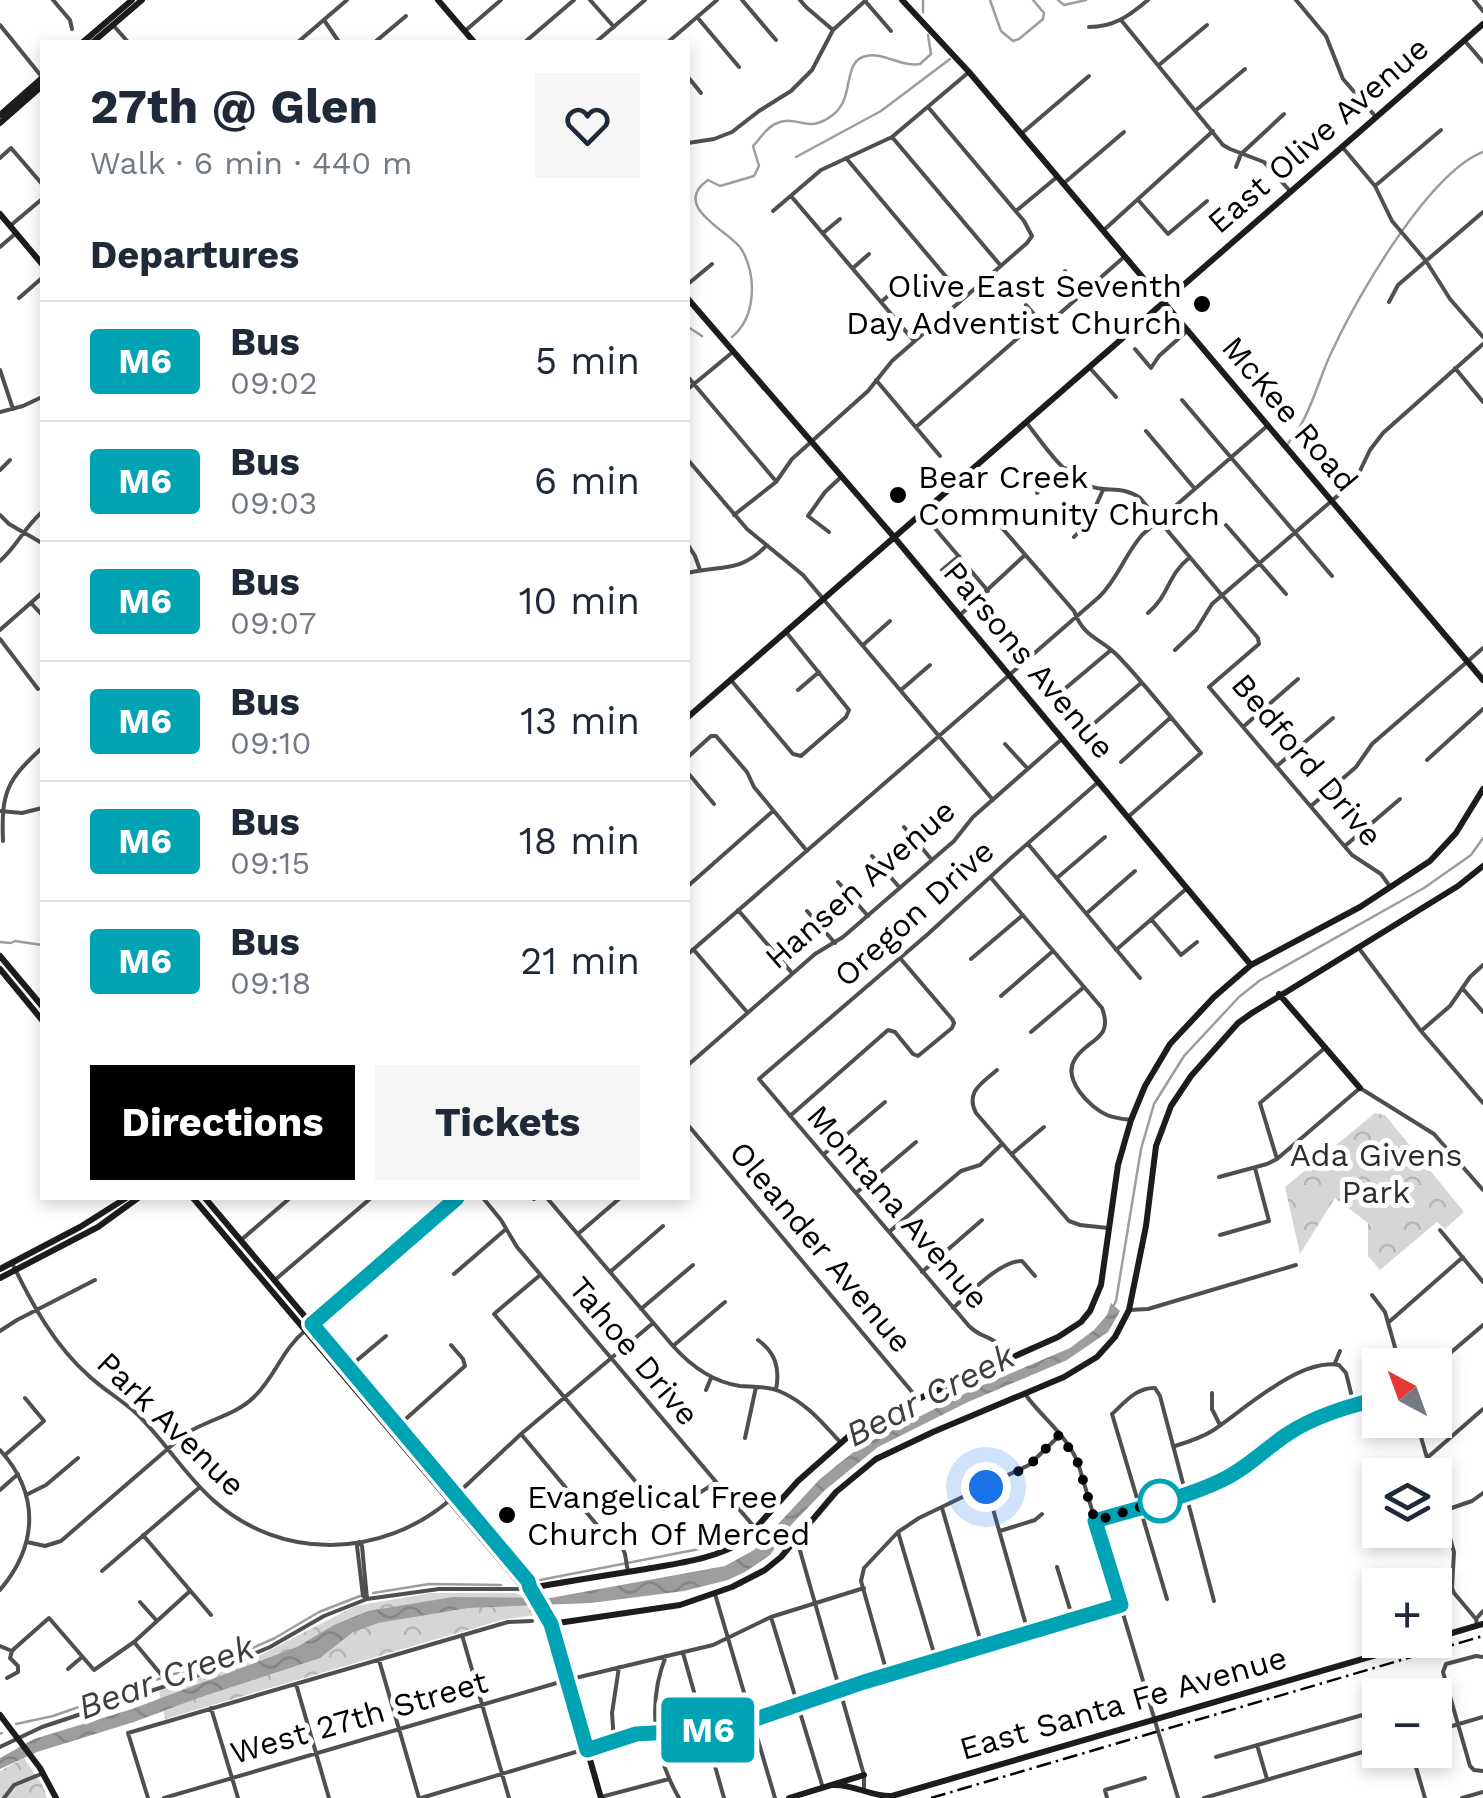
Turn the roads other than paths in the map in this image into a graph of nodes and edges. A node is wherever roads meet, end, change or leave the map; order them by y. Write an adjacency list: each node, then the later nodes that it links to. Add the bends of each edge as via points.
1 (53, 0): 29 (street)
2 (132, 0): 25 (street); 33 (street)
3 (142, 0): 25 (street)
4 (346, 0): 21 (street)
5 (438, 0): 31 (street)
6 (501, 0): 31 (street)
7 (574, 0): 40 (street)
8 (590, 0): 28 (street)
9 (645, 0): 28 (street)
10 (717, 0): 20 (street)
11 (742, 0): 43 (street)
12 (800, 0): 30 (street)
13 (902, 0): 49 (street, McKee Road)
14 (1148, 0): 22 (street)
15 (1296, 0): 60 (street, via 1326,36 1343,79)
16 (1474, 0): 18 (street)
17 (866, 1): 30 (street); 32 (street)
18 (1483, 10)
19 (406, 16): 38 (street)
20 (698, 17): 42 (street); 47 (street)
21 (324, 20): 36 (street); 37 (street)
22 (1121, 20): 27 (street); 46 (street)
23 (0, 24): 51 (street)
24 (1483, 24): 44 (street, East Olive Avenue)
25 (113, 25): 34 (street); 35 (street)
26 (1206, 25): 46 (street)
27 (1089, 26)
28 (614, 27): 41 (street)
29 (72, 29)
30 (834, 30): 67 (street, via 791,92 732,132)
31 (465, 32): 39 (street)
32 (891, 32)
33 (86, 40)
34 (95, 40)
35 (126, 40)
36 (300, 40)
37 (338, 40)
38 (377, 40)
39 (472, 40)
40 (527, 40)
41 (598, 40)
42 (670, 40)
43 (776, 40)
44 (1464, 40): 45 (street); 60 (street, East Olive Avenue)
45 (1483, 62)
46 (1158, 66): 57 (street)
47 (739, 67)
48 (1244, 69): 57 (street)
49 (969, 72): 56 (street); 65 (street, McKee Road)
50 (1088, 76): 65 (street)
51 (40, 77)
52 (690, 80): 54 (street)
53 (40, 82): 55 (street)
54 (701, 93)
55 (25, 97): 59 (street); 61 (street)
56 (928, 108): 66 (street); 82 (street)
57 (1196, 111): 63 (street)
58 (1284, 114): 69 (street)
59 (0, 115)
60 (1376, 117): 68 (street, East Olive Avenue)
61 (0, 123)
62 (1441, 130): 76 (street)
63 (1213, 131): 69 (street); 79 (street)
64 (1124, 132): 75 (street)
65 (1021, 134): 73 (street, McKee Road)
66 (892, 138): 71 (street); 96 (street)
67 (690, 142)
68 (1342, 147): 76 (street); 77 (street, East Olive Avenue)
69 (1242, 154): 72 (street); 77 (street, via 1264,162)
70 (0, 158): 74 (street, via 11,148)
71 (846, 158): 78 (street); 104 (street)
72 (1236, 167)
73 (1057, 177): 75 (street, McKee Road); 82 (street)
74 (40, 182)
75 (1063, 184): 88 (street, McKee Road)
76 (1375, 186): 94 (street, via 1392,221)
77 (1290, 192): 108 (street, East Olive Avenue)
78 (790, 195): 83 (street); 89 (street)
79 (1138, 199): 81 (street, via 1168,234); 88 (street)
80 (40, 200): 87 (street)
81 (1207, 201)
82 (1016, 211): 96 (street, via 1032,236)
83 (773, 212)
84 (1483, 212): 94 (street)
85 (0, 214): 87 (street)
86 (840, 219): 89 (street)
87 (13, 230): 90 (street); 93 (street)
88 (1102, 231): 92 (street, McKee Road)
89 (824, 233): 97 (street)
90 (0, 247)
91 (869, 254): 97 (street)
92 (1124, 257): 102 (street); 108 (street, McKee Road)
93 (40, 261)
94 (1426, 261): 107 (street); 112 (street)
95 (712, 264): 100 (street)
96 (1000, 266): 104 (street)
97 (853, 268): 106 (street)
98 (1065, 271): 102 (street)
99 (40, 280): 103 (street)
100 (690, 282)
101 (896, 289): 106 (street)
102 (1084, 293): 110 (street)
103 (19, 298)
104 (964, 298): 113 (street)
105 (690, 301): 116 (street, Parsons Avenue)
106 (882, 302): 113 (street)
107 (1389, 302)
108 (1162, 303): 111 (street, McKee Road); 117 (street, East Olive Avenue)
109 (1026, 305): 110 (street)
110 (1043, 324): 132 (street)
111 (1187, 331): 115 (street, via 1151,368); 131 (street, McKee Road)
112 (1483, 337)
113 (914, 341): 121 (street)
114 (1483, 344): 118 (street)
115 (1135, 349)
116 (734, 352): 122 (street); 134 (street, Parsons Avenue)
117 (1089, 366): 124 (street); 130 (street, East Olive Avenue)
118 (1455, 368): 127 (street); 146 (street, via 1379,437)
119 (0, 370): 128 (street)
120 (690, 379): 122 (street)
121 (876, 380): 132 (street); 134 (street)
122 (694, 384): 123 (street); 142 (street)
123 (690, 387)
124 (1116, 397)
125 (40, 399): 128 (street)
126 (1182, 400): 136 (street)
127 (1483, 402)
128 (14, 409): 129 (street)
129 (0, 412)
130 (1026, 422): 139 (street, Bedford Drive); 158 (street, East Olive Avenue)
131 (1267, 426): 136 (street); 146 (street, McKee Road)
132 (916, 427): 135 (street)
133 (1146, 431): 144 (street)
134 (810, 441): 141 (street, Parsons Avenue); 142 (street)
135 (940, 456)
136 (1230, 457): 144 (street); 156 (street)
137 (10, 460): 140 (street)
138 (690, 462): 149 (street)
139 (1065, 468): 143 (street, Bedford Drive, via 1084,485); 145 (street)
140 (0, 470)
141 (841, 477): 155 (street, via 808,516); 158 (street, Parsons Avenue)
142 (776, 482): 149 (street)
143 (1104, 489): 151 (street, Bedford Drive, via 1128,490); 157 (street)
144 (1195, 489): 151 (street)
145 (1037, 493)
146 (1332, 501): 156 (street); 189 (street, McKee Road)
147 (40, 514): 154 (street)
148 (0, 515): 154 (street)
149 (734, 515): 160 (street)
150 (996, 520): 162 (street)
151 (1159, 520): 164 (street, Bedford Drive); 180 (street, via 1132,547 1106,591)
152 (1226, 525): 166 (street)
153 (933, 526): 163 (street)
154 (23, 532): 159 (street); 165 (street)
155 (828, 532)
156 (1296, 533): 166 (street); 170 (street)
157 (1074, 536)
158 (894, 537): 175 (street, East Olive Avenue); 179 (street, Parsons Avenue)
159 (40, 542)
160 (767, 546): 167 (street, via 741,565); 175 (street)
161 (690, 548): 167 (street)
162 (1026, 554): 171 (street); 180 (street)
163 (958, 556): 168 (street); 171 (street)
164 (1189, 557): 174 (street, Bedford Drive); 178 (street)
165 (0, 561)
166 (1260, 564): 173 (street); 174 (street)
167 (700, 570): 169 (street)
168 (942, 570)
169 (690, 572)
170 (1332, 576)
171 (988, 591): 179 (street)
172 (40, 594): 176 (street)
173 (1286, 594)
174 (1222, 596): 188 (street); 206 (street, Bedford Drive, via 1259,644 1208,687)
175 (823, 599): 183 (street, East Olive Avenue); 185 (street)
176 (31, 602): 177 (street); 182 (street)
177 (40, 613)
178 (1148, 613)
179 (959, 616): 192 (street, Parsons Avenue)
180 (1076, 618): 187 (street); 192 (street)
181 (890, 622): 185 (street)
182 (0, 630)
183 (785, 632): 191 (street); 193 (street, East Olive Avenue)
184 (0, 638): 197 (street)
185 (863, 645): 199 (street)
186 (1483, 648): 189 (street)
187 (1110, 650): 196 (street); 200 (street)
188 (1174, 650)
189 (1467, 661): 195 (street, McKee Road); 222 (street)
190 (930, 665): 199 (street)
191 (819, 672): 193 (street, via 849,714 801,756); 198 (street)
192 (1009, 676): 207 (street); 208 (street, Parsons Avenue)
193 (730, 679): 202 (street, East Olive Avenue)
194 (1298, 679): 206 (street)
195 (1483, 680)
196 (1142, 684): 203 (street); 205 (street)
197 (38, 689)
198 (798, 690)
199 (901, 690): 207 (street)
200 (1061, 692)
201 (1483, 709): 212 (street)
202 (690, 714)
203 (1170, 718): 213 (street); 226 (street, via 1201,753)
204 (1333, 718): 214 (street)
205 (1090, 726)
206 (1243, 727): 214 (street, Bedford Drive)
207 (939, 737): 220 (street); 232 (street)
208 (1062, 738): 215 (street, Hansen Avenue); 217 (street, Parsons Avenue)
209 (1006, 744): 215 (street)
210 (40, 750): 224 (street, via 11,780)
211 (690, 755): 225 (street, via 716,736)
212 (1427, 760)
213 (1120, 762)
214 (1277, 766): 222 (street, Bedford Drive)
215 (1028, 769): 220 (street, Hansen Avenue)
216 (690, 775): 221 (street)
217 (1099, 781): 226 (street, Parsons Avenue); 230 (street, Oregon Drive)
218 (1483, 789): 242 (street, via 1441,852)
219 (1400, 799): 231 (street)
220 (992, 800): 234 (street, Hansen Avenue)
221 (714, 804)
222 (1311, 806): 231 (street, Bedford Drive)
223 (40, 810): 224 (street)
224 (1, 811): 229 (street)
225 (773, 811): 232 (street); 240 (street)
226 (1128, 817): 243 (street, Parsons Avenue)
227 (904, 827): 234 (street)
228 (1105, 838): 238 (street)
229 (3, 840)
230 (1028, 843): 237 (street, Oregon Drive); 238 (street)
231 (1344, 846): 242 (street, Bedford Drive)
232 (807, 851): 244 (street)
233 (872, 856): 241 (street)
234 (932, 860): 241 (street, Hansen Avenue)
235 (1483, 866): 252 (street)
236 (1134, 871): 246 (street)
237 (990, 877): 247 (street); 258 (street, Oregon Drive)
238 (1057, 878): 246 (street)
239 (838, 882): 248 (street)
240 (690, 884)
241 (900, 888): 248 (street, Hansen Avenue)
242 (1392, 888): 260 (street)
243 (1186, 889): 249 (street); 260 (street, Parsons Avenue)
244 (738, 910): 253 (street); 263 (street)
245 (806, 911): 251 (street)
246 (1088, 913): 254 (street)
247 (1023, 915): 255 (street); 259 (street)
248 (868, 916): 251 (street, Hansen Avenue)
249 (1151, 920): 250 (street, via 1182,955); 254 (street)
250 (1197, 942)
251 (835, 943): 263 (street, Hansen Avenue)
252 (1358, 947): 267 (street); 272 (street)
253 (693, 949): 256 (street); 270 (street)
254 (1116, 950): 264 (street)
255 (1053, 951): 265 (street); 268 (street)
256 (690, 952)
257 (0, 956): 269 (street)
258 (900, 958): 277 (street, Oregon Drive); 281 (street, via 952,1019 952,1028 918,1056 888,1030)
259 (971, 959)
260 (1251, 965): 282 (street, via 1170,1044)
261 (1483, 965): 266 (street)
262 (0, 970): 269 (street)
263 (792, 973): 270 (street, Hansen Avenue)
264 (1140, 978)
265 (1084, 987): 273 (street); 282 (street, via 1106,1023 1074,1059 1074,1084 1103,1113)
266 (1462, 988): 271 (street); 272 (street)
267 (1280, 994): 274 (street); 334 (street, via 1238,1023 1171,1106 1156,1146)
268 (1001, 996)
269 (39, 1003)
270 (747, 1012): 275 (street, Hansen Avenue)
271 (1483, 1012)
272 (1421, 1031): 280 (street)
273 (1032, 1032)
274 (1326, 1047): 278 (street); 289 (street, via 1260,1102)
275 (690, 1063)
276 (997, 1070): 286 (street, via 971,1099)
277 (758, 1079): 281 (street, Montana Avenue)
278 (1360, 1088): 289 (street); 292 (street, via 1434,1134)
279 (885, 1102): 288 (street)
280 (1483, 1102)
281 (790, 1116): 288 (street, Montana Avenue)
282 (1130, 1120): 308 (street)
283 (1044, 1127): 287 (street)
284 (690, 1128): 359 (street, Oleander Avenue)
285 (916, 1142): 293 (street)
286 (1002, 1144): 287 (street); 311 (street)
287 (1012, 1154): 308 (street, via 1069,1221)
288 (823, 1155): 293 (street, Montana Avenue)
289 (1277, 1158): 290 (street)
290 (1254, 1168): 291 (street); 313 (street, via 1268,1221)
291 (1219, 1178)
292 (1483, 1190)
293 (856, 1193): 311 (street, Montana Avenue)
294 (123, 1200): 304 (street)
295 (135, 1200): 307 (street)
296 (195, 1200): 338 (street)
297 (207, 1200): 314 (street)
298 (288, 1200): 314 (street)
299 (370, 1200): 327 (street)
300 (455, 1200): 338 (street)
301 (484, 1200): 309 (street, Tahoe Drive)
302 (549, 1200): 312 (street)
303 (618, 1200): 312 (street)
304 (112, 1208): 307 (street); 318 (street)
305 (982, 1220): 321 (street)
306 (663, 1226): 320 (street)
307 (98, 1227): 318 (street)
308 (1108, 1228): 348 (street, via 1101,1285 1090,1312 1070,1330)
309 (506, 1229): 322 (street); 323 (street, Tahoe Drive)
310 (1440, 1230): 315 (street)
311 (888, 1232): 321 (street, Montana Avenue)
312 (578, 1234): 320 (street)
313 (1220, 1234)
314 (241, 1240): 327 (street)
315 (1463, 1257): 328 (street); 335 (street)
316 (693, 1264): 332 (street)
317 (1296, 1265): 334 (street)
318 (14, 1267): 319 (street); 325 (street); 333 (street, Park Avenue)
319 (0, 1269)
320 (609, 1272): 332 (street)
321 (922, 1272): 331 (street, Montana Avenue)
322 (454, 1274)
323 (540, 1275): 347 (street, Tahoe Drive); 357 (street, via 494,1314)
324 (1035, 1276): 331 (street, via 1016,1260)
325 (0, 1278)
326 (95, 1280): 333 (street)
327 (275, 1280): 338 (street)
328 (1483, 1282)
329 (1372, 1295): 335 (street)
330 (725, 1302): 343 (street)
331 (953, 1308): 348 (street, Montana Avenue, via 975,1332 995,1340)
332 (641, 1309): 336 (street)
333 (36, 1310): 339 (street); 371 (street, Park Avenue, via 75,1363 137,1414)
334 (1129, 1310): 356 (street, via 1097,1357)
335 (1389, 1322): 344 (street)
336 (654, 1323): 343 (street); 347 (street, Park Avenue)
337 (1483, 1324): 346 (street)
338 (309, 1327): 350 (street); 364 (street); 371 (street, via 252,1400 202,1423)
339 (0, 1331)
340 (386, 1336): 350 (street)
341 (758, 1340): 354 (street, via 776,1364)
342 (450, 1344): 364 (street, via 465,1366)
343 (673, 1346): 351 (street)
344 (1396, 1348)
345 (1340, 1350): 349 (street)
346 (1452, 1351)
347 (611, 1358): 357 (street, Park Avenue); 376 (street, Tahoe Drive)
348 (1006, 1358): 359 (street)
349 (1336, 1363): 361 (street); 363 (street, via 1276,1385)
350 (348, 1367): 364 (street)
351 (711, 1378): 352 (street); 353 (street)
352 (756, 1387): 354 (street); 367 (street)
353 (706, 1390)
354 (776, 1390): 369 (street, via 800,1401)
355 (1212, 1393): 363 (street)
356 (1025, 1394): 366 (street); 393 (street, via 876,1459)
357 (565, 1397): 365 (street, Park Avenue); 376 (street, via 655,1499 689,1497)
358 (25, 1398): 372 (street, via 44,1421)
359 (918, 1399): 369 (street)
360 (1362, 1403): 361 (street)
361 (1354, 1405): 381 (street, via 1308,1422 1234,1474)
362 (1483, 1409): 374 (street)
363 (1220, 1425): 370 (street)
364 (395, 1429): 383 (street)
365 (521, 1434): 383 (street, Park Avenue); 397 (street, via 620,1542)
366 (1060, 1434): 378 (street, via 1029,1466); 388 (street, via 1078,1463)
367 (745, 1438)
368 (1421, 1438): 374 (street)
369 (840, 1442): 389 (street)
370 (1174, 1447): 381 (street); 384 (street, via 1155,1388 1138,1392 1112,1414)
371 (167, 1449): 377 (street, Park Avenue); 394 (street, via 61,1541)
372 (2, 1452): 375 (street)
373 (78, 1458): 382 (street)
374 (1427, 1458)
375 (18, 1474): 379 (street); 382 (street)
376 (716, 1482): 389 (street, Tahoe Drive)
377 (200, 1487): 392 (street); 395 (street, Park Avenue, via 230,1514 270,1535 304,1543)
378 (986, 1487): 385 (street); 390 (street)
379 (0, 1490)
380 (1483, 1493): 386 (street)
381 (1186, 1494): 384 (street); 410 (street)
382 (26, 1495): 394 (street)
383 (453, 1497): 395 (street, Park Avenue, via 404,1531); 400 (street); 406 (street)
384 (1140, 1507): 388 (street); 409 (street)
385 (942, 1508): 391 (street); 429 (street)
386 (1452, 1508)
387 (1042, 1514): 390 (street)
388 (1095, 1521): 414 (street)
389 (756, 1530): 397 (street, via 721,1554)
390 (1000, 1531): 423 (street)
391 (898, 1532): 402 (street, via 864,1568); 437 (street)
392 (143, 1536): 399 (street); 405 (street)
393 (796, 1539): 407 (street, via 766,1570); 412 (street)
394 (27, 1542): 403 (street)
395 (359, 1542): 408 (street)
396 (1452, 1545): 421 (street, via 1452,1588)
397 (627, 1567): 401 (street)
398 (1058, 1567): 418 (street)
399 (102, 1572)
400 (515, 1577): 404 (street); 406 (street)
401 (552, 1584): 406 (street); 413 (street)
402 (864, 1588): 412 (street, West 27th Street); 440 (street)
403 (0, 1590)
404 (510, 1590): 406 (street); 408 (street, via 439,1589)
405 (190, 1591): 416 (street); 420 (street)
406 (532, 1591): 413 (street)
407 (715, 1594): 422 (street); 426 (street)
408 (367, 1599): 443 (street, via 258,1653)
409 (1167, 1599)
410 (1214, 1601)
411 (140, 1602): 420 (street)
412 (815, 1603): 417 (street, West 27th Street); 445 (street)
413 (541, 1604): 422 (street)
414 (1121, 1605): 418 (street); 452 (street)
415 (1483, 1612): 421 (street)
416 (211, 1615)
417 (771, 1618): 426 (street, West 27th Street); 447 (street)
418 (1073, 1619): 423 (street)
419 (532, 1620): 425 (street)
420 (157, 1621): 427 (street)
421 (1479, 1623): 424 (street, East Santa Fe Avenue)
422 (551, 1624): 442 (street)
423 (1028, 1632): 429 (street)
424 (1452, 1632)
425 (462, 1635): 436 (street); 446 (street)
426 (728, 1639): 431 (street, West 27th Street); 453 (street)
427 (134, 1642): 433 (street, via 94,1670); 443 (street)
428 (0, 1646): 430 (street)
429 (982, 1646): 437 (street)
430 (14, 1649): 433 (street, via 50,1618); 441 (street, via 11,1660 19,1670)
431 (682, 1652): 432 (street, West 27th Street); 457 (street)
432 (666, 1656): 438 (street, West 27th Street); 458 (street, via 656,1689)
433 (82, 1657): 439 (street)
434 (1483, 1657): 454 (street, via 1443,1668)
435 (1366, 1658): 452 (street, East Santa Fe Avenue)
436 (378, 1660): 444 (street); 456 (street)
437 (936, 1660): 440 (street)
438 (620, 1666): 442 (street, West 27th Street); 460 (street)
439 (68, 1669)
440 (888, 1674): 445 (street)
441 (7, 1678)
442 (567, 1680): 446 (street, West 27th Street); 463 (street)
443 (168, 1683): 459 (street, via 42,1727)
444 (296, 1684): 448 (street); 465 (street)
445 (841, 1689): 447 (street); 471 (street)
446 (482, 1704): 456 (street, West 27th Street); 470 (street)
447 (798, 1705): 453 (street); 477 (street)
448 (212, 1708): 472 (street); 482 (street, via 128,1734)
449 (0, 1714): 459 (street)
450 (1362, 1715): 461 (street)
451 (1483, 1716): 454 (street)
452 (1154, 1719): 478 (street, East Santa Fe Avenue, via 892,1796); 494 (street)
453 (753, 1720): 457 (street); 491 (street)
454 (1458, 1724): 455 (street); 468 (street, via 1470,1766)
455 (1452, 1726)
456 (398, 1729): 465 (street, West 27th Street); 486 (street)
457 (705, 1730): 458 (street); 490 (street)
458 (656, 1732): 460 (street); 474 (street)
459 (20, 1741): 462 (street); 469 (street)
460 (614, 1742): 463 (street)
461 (1258, 1745): 466 (street); 475 (street)
462 (0, 1747)
463 (587, 1750): 470 (street); 488 (street)
464 (1362, 1752): 475 (street)
465 (316, 1754): 472 (street, West 27th Street); 485 (street)
466 (1216, 1758)
467 (1416, 1768): 496 (street)
468 (1483, 1771)
469 (44, 1773): 480 (street, via 14,1785); 481 (street)
470 (502, 1774): 486 (street); 487 (street)
471 (864, 1775): 476 (street, East Santa Fe Avenue); 478 (street)
472 (232, 1778): 483 (street, West 27th Street); 484 (street)
473 (1145, 1778): 493 (street, via 1105,1790)
474 (668, 1779): 488 (street); 489 (street)
475 (1268, 1780): 495 (street)
476 (833, 1785): 477 (street, East Santa Fe Avenue); 478 (street, East Santa Fe Avenue)
477 (823, 1788): 492 (street, East Santa Fe Avenue)
478 (864, 1791)
479 (1483, 1792): 497 (street)
480 (4, 1798)
481 (56, 1798)
482 (148, 1798)
483 (164, 1798)
484 (238, 1798)
485 (329, 1798)
486 (420, 1798)
487 (509, 1798)
488 (601, 1798)
489 (679, 1798)
490 (724, 1798)
491 (775, 1798)
492 (789, 1798)
493 (1107, 1798)
494 (1178, 1798)
495 (1204, 1798)
496 (1425, 1798)
497 (1462, 1798)

